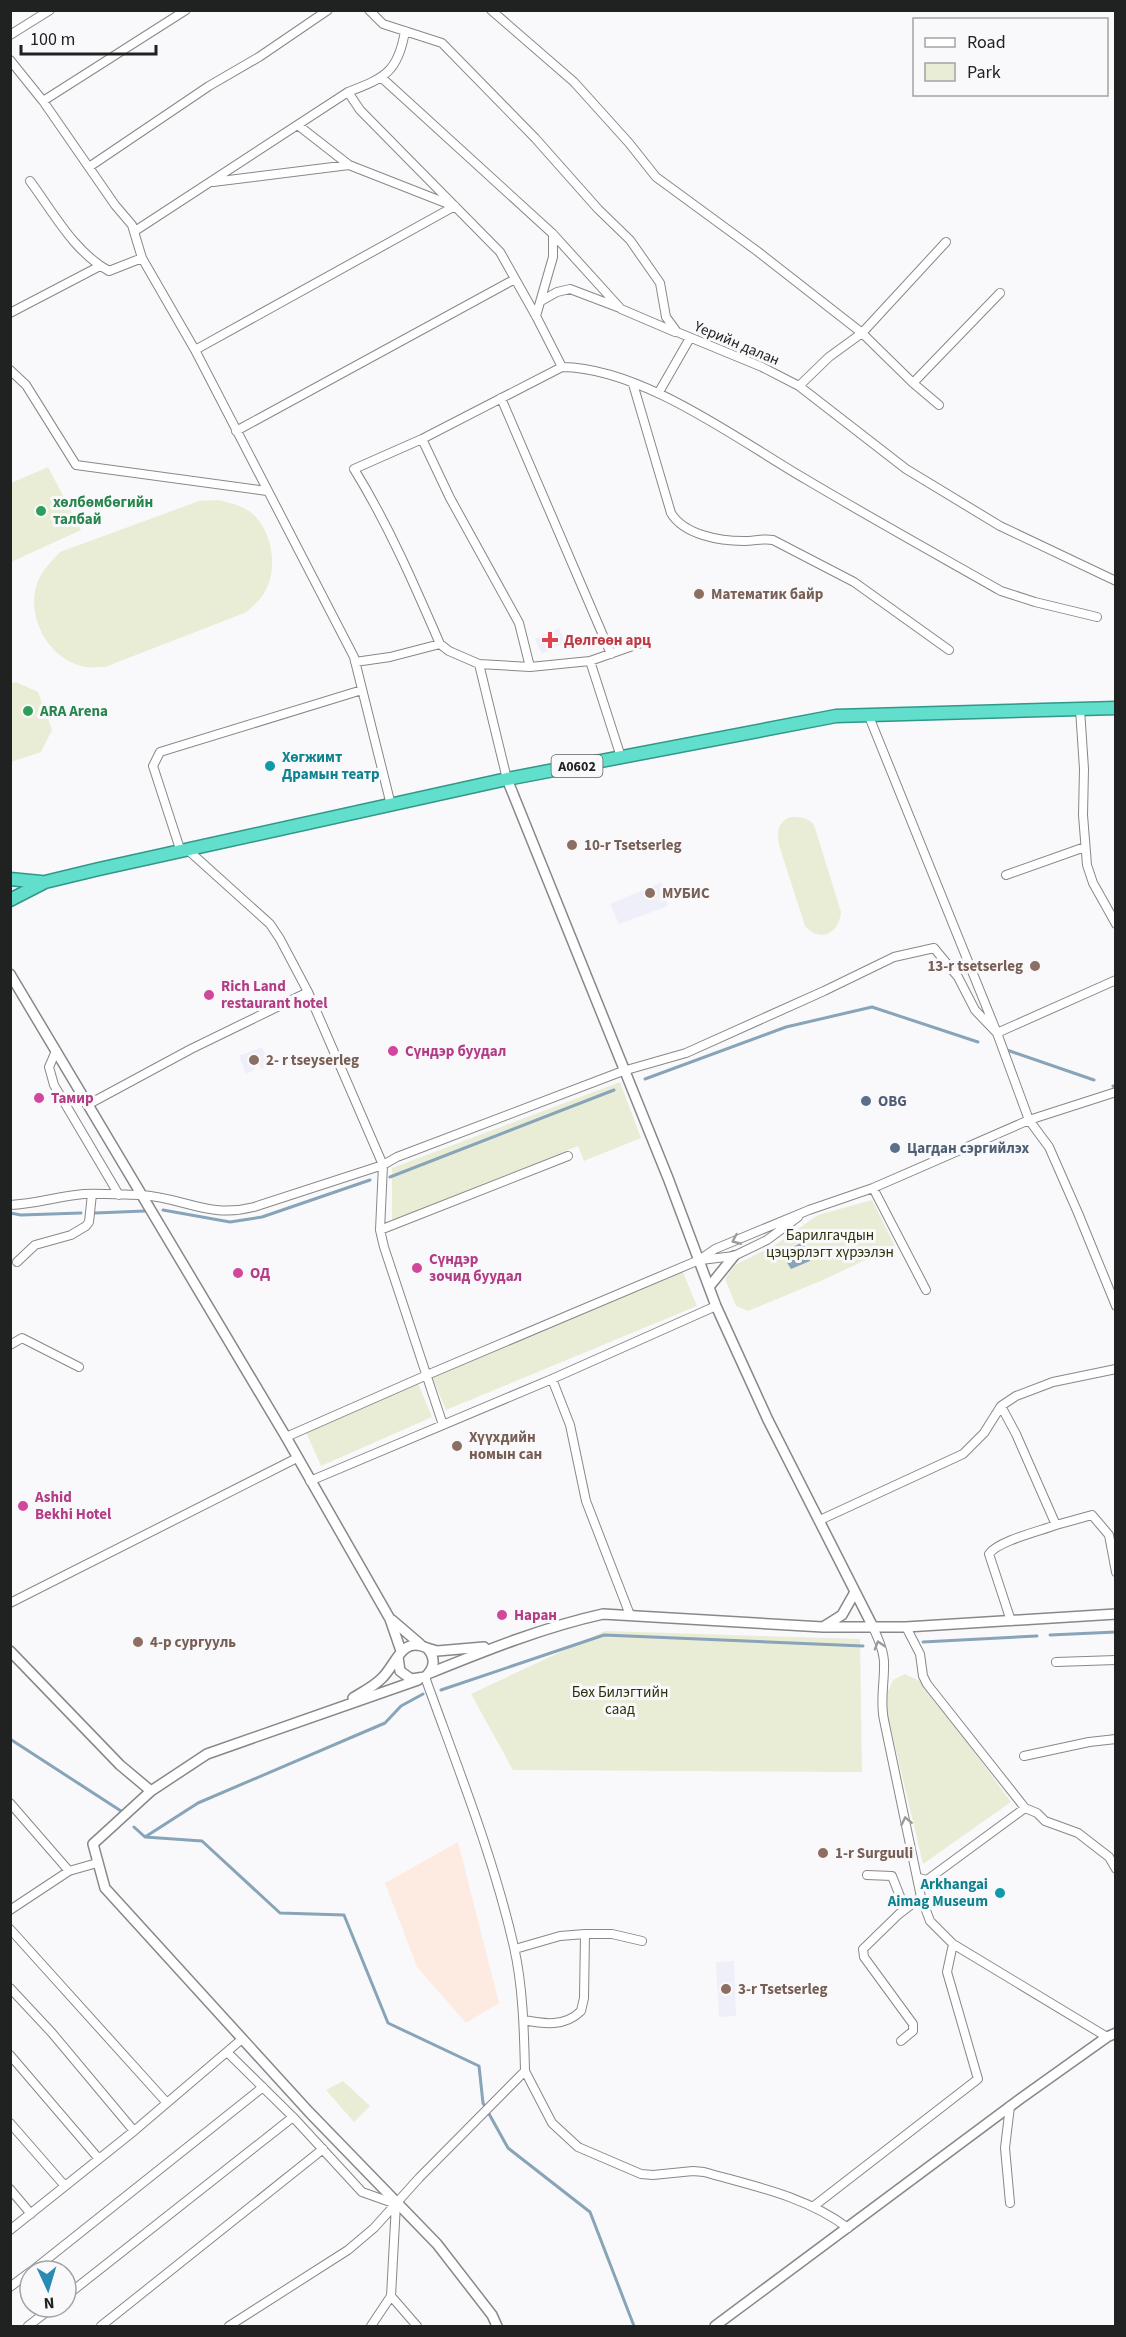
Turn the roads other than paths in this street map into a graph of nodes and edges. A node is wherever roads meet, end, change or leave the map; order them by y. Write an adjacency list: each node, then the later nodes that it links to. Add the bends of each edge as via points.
1 (50, 10): 7 (street)
2 (186, 10): 11 (street)
3 (328, 10): 14 (street)
4 (369, 10): 6 (street, Үерийн далан, via 383,24)
5 (491, 10): 30 (street, via 574,82 656,177)
6 (405, 31): 9 (street, via 402,49); 29 (street, Үерийн далан, via 442,44 630,240 660,283 666,317)
7 (10, 35)
8 (10, 60): 11 (street)
9 (382, 78): 10 (street); 19 (street)
10 (348, 93): 12 (street); 17 (street)
11 (44, 101): 14 (street)
12 (299, 126): 13 (street); 16 (street)
13 (349, 165): 16 (street); 17 (street)
14 (89, 167): 18 (street)
15 (30, 181): 22 (street, via 80,249)
16 (211, 182): 18 (street)
17 (455, 206): 23 (street, via 500,252); 32 (street)
18 (135, 231): 21 (street)
19 (553, 234): 25 (street, via 553,257); 26 (street)
20 (946, 242): 30 (street)
21 (142, 258): 22 (street, via 109,271); 32 (street)
22 (100, 266): 27 (street)
23 (514, 279): 28 (street); 41 (street)
24 (1000, 293): 35 (street)
25 (541, 301): 26 (street, via 570,289); 28 (street)
26 (621, 309): 29 (street)
27 (10, 313)
28 (536, 316): 33 (street)
29 (677, 332): 31 (street, Үерийн далан)
30 (862, 333): 35 (street); 37 (street)
31 (690, 338): 37 (street, Үерийн далан, via 762,366); 38 (street)
32 (195, 350): 41 (street)
33 (562, 367): 36 (street, via 584,367); 39 (street)
34 (10, 370): 43 (street, via 26,385 76,465)
35 (913, 383): 40 (street)
36 (633, 384): 38 (street); 48 (street, via 676,522 722,540 773,540 854,582)
37 (799, 386): 44 (street, Үерийн далан, via 906,469 991,521)
38 (659, 392): 45 (street, via 1001,591)
39 (501, 398): 42 (street); 49 (street)
40 (939, 405)
41 (236, 430): 43 (street)
42 (422, 438): 47 (street, via 354,469); 53 (street, via 450,498 519,623)
43 (267, 491): 51 (street)
44 (1116, 581)
45 (1097, 617)
46 (644, 642): 49 (street)
47 (440, 644): 51 (street); 52 (street)
48 (949, 650)
49 (611, 654): 50 (street)
50 (590, 661): 53 (street); 58 (street)
51 (355, 662): 54 (street)
52 (479, 664): 53 (street); 59 (street)
53 (530, 667)
54 (362, 690): 60 (street); 62 (street, via 160,752 153,766)
55 (1116, 708): 56 (highway, A0602)
56 (1080, 709): 57 (highway, A0602); 61 (street)
57 (868, 714): 58 (highway, A0602, via 836,716); 71 (street)
58 (621, 757): 59 (highway, A0602)
59 (507, 779): 60 (highway, A0602); 73 (street)
60 (391, 805): 62 (highway, A0602)
61 (1085, 847): 63 (street); 67 (street, via 1093,884)
62 (185, 851): 65 (highway, A0602); 70 (street, via 270,924)
63 (1006, 875)
64 (10, 879): 65 (highway, A0602)
65 (45, 882): 66 (highway, A0602)
66 (10, 900)
67 (1116, 924)
68 (10, 974): 72 (street)
69 (1116, 980): 71 (street)
70 (308, 992): 75 (street); 78 (street)
71 (997, 1033): 73 (street, via 975,1010 958,977 934,948 894,957 686,1053); 76 (street)
72 (56, 1051): 75 (street); 81 (street, via 49,1074)
73 (623, 1071): 78 (street); 87 (street)
74 (1116, 1092): 76 (street)
75 (88, 1104): 82 (street)
76 (1029, 1120): 79 (street); 92 (street, via 1049,1147)
77 (568, 1156): 85 (street)
78 (383, 1165): 82 (street, via 234,1212); 85 (street)
79 (873, 1188): 84 (street); 90 (street)
80 (92, 1194): 81 (street); 83 (street); 88 (street, via 86,1226 71,1235 35,1245)
81 (119, 1195): 82 (street)
82 (144, 1196): 100 (street)
83 (10, 1205)
84 (809, 1210): 86 (street, via 767,1240); 87 (street, one-way to 87, via 715,1249)
85 (380, 1230): 96 (street)
86 (734, 1256): 87 (street); 89 (street)
87 (699, 1260): 89 (street); 96 (street)
88 (17, 1262)
89 (709, 1287): 91 (street)
90 (926, 1290)
91 (716, 1306): 97 (street); 103 (street, via 768,1420)
92 (1116, 1306)
93 (10, 1345): 94 (street, via 22,1338)
94 (79, 1367)
95 (1116, 1369): 98 (street, via 1053,1382)
96 (427, 1375): 99 (street); 100 (street)
97 (552, 1379): 99 (street); 110 (street, via 570,1425 586,1501)
98 (1001, 1406): 103 (street, via 963,1454); 104 (street)
99 (443, 1425): 102 (street)
100 (286, 1437): 101 (street)
101 (297, 1458): 102 (street); 108 (street)
102 (310, 1481): 111 (street)
103 (820, 1520): 107 (street)
104 (1056, 1525): 105 (street, via 1092,1515); 112 (street, via 1016,1539 989,1554)
105 (1112, 1535): 106 (street)
106 (1116, 1572)
107 (855, 1592): 113 (street); 114 (street, via 842,1615)
108 (10, 1603)
109 (1116, 1614): 112 (street)
110 (630, 1615): 114 (street); 117 (street, via 603,1614 572,1621)
111 (390, 1618): 116 (street); 119 (street)
112 (1011, 1621): 115 (street)
113 (872, 1625): 114 (street); 115 (street); 133 (street, one-way to 113, via 881,1703 885,1665)
114 (823, 1627)
115 (906, 1627): 128 (street, via 921,1654 927,1684)
116 (424, 1646): 117 (street, via 447,1650); 119 (street, via 413,1644); 122 (street, via 434,1660)
117 (498, 1646): 122 (street)
118 (10, 1651): 126 (street, via 120,1764)
119 (400, 1654): 122 (street, via 398,1664 405,1676); 123 (street, via 382,1678)
120 (1116, 1660): 121 (street)
121 (1056, 1662)
122 (424, 1677): 123 (street); 141 (street, via 480,1826)
123 (344, 1705): 126 (street, via 207,1754)
124 (1116, 1739): 125 (street)
125 (1024, 1756)
126 (152, 1791): 129 (street, via 93,1844)
127 (10, 1803): 131 (street)
128 (1025, 1809): 130 (street, via 1078,1833 1109,1857); 133 (street, via 927,1880)
129 (97, 1863): 131 (street); 145 (street, via 105,1888)
130 (1116, 1869)
131 (69, 1871): 136 (street)
132 (867, 1875): 135 (street, via 892,1876)
133 (919, 1878): 134 (street)
134 (921, 1897): 135 (street); 140 (street, via 930,1921)
135 (905, 1909): 146 (street, via 863,1949 864,1957 913,2024 913,2031)
136 (10, 1910)
137 (10, 1929): 151 (street)
138 (585, 1934): 139 (street, via 612,1934); 141 (street, via 560,1936); 143 (street, via 581,2011 567,2021 553,2024)
139 (642, 1941)
140 (953, 1944): 144 (street); 162 (street, via 947,1972 978,2079)
141 (514, 1949): 143 (street)
142 (10, 1988): 155 (street)
143 (524, 2020): 149 (street)
144 (1111, 2035): 152 (street)
145 (242, 2039): 147 (street); 161 (street)
146 (901, 2041)
147 (227, 2052): 150 (street); 151 (street)
148 (10, 2055): 157 (street)
149 (525, 2071): 161 (street); 162 (street, via 552,2123 578,2147 641,2174 704,2172)
150 (263, 2086): 153 (street); 166 (street)
151 (167, 2103): 155 (street)
152 (1010, 2106): 160 (street, via 1005,2148); 164 (street)
153 (293, 2117): 156 (street); 167 (street)
154 (10, 2123): 158 (street)
155 (134, 2131): 157 (street)
156 (323, 2149): 161 (street, via 362,2192); 169 (street)
157 (99, 2158): 158 (street)
158 (65, 2186): 163 (street)
159 (10, 2189): 163 (street)
160 (1010, 2203)
161 (396, 2204): 168 (street); 170 (street, via 348,2250); 173 (street, via 437,2244)
162 (813, 2206): 164 (street)
163 (31, 2214): 165 (street)
164 (848, 2228): 174 (street)
165 (10, 2230)
166 (47, 2259)
167 (78, 2287)
168 (391, 2296): 171 (street); 172 (street)
169 (100, 2326)
170 (230, 2326)
171 (371, 2326)
172 (417, 2326)
173 (497, 2326)
174 (715, 2326)

